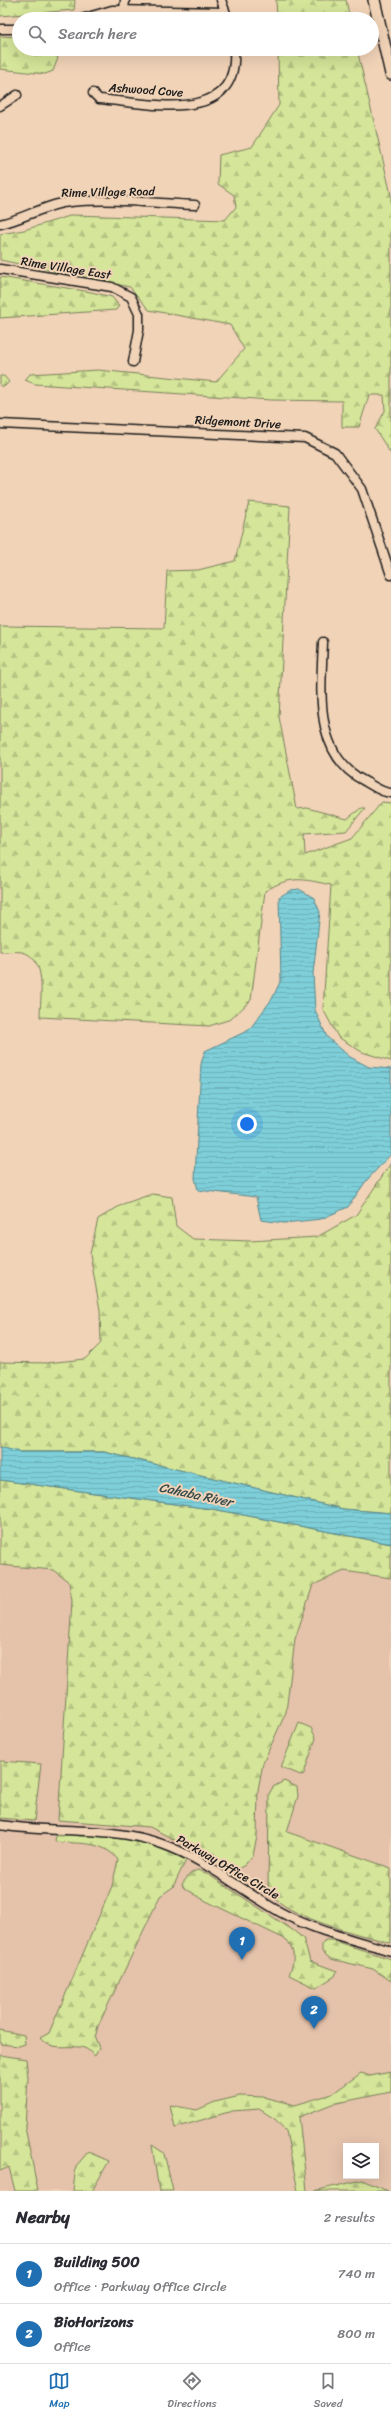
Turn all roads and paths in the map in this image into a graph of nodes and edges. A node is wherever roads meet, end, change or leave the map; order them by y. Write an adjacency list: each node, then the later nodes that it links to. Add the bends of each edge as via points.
1 (125, 0): 4 (street)
2 (221, 0): 7 (street)
3 (374, 0): 8 (highway)
4 (124, 10): 5 (street); 6 (street)
5 (105, 12)
6 (165, 12)
7 (225, 12)
8 (377, 12)
9 (379, 22): 13 (highway)
10 (0, 29): 11 (street)
11 (12, 29)
12 (234, 56): 14 (street, Ashwood Cove, via 233,74 227,86 215,98 201,104 178,106 107,100 99,99)
13 (391, 74)
14 (93, 93)
15 (17, 95): 16 (street)
16 (0, 106)
17 (195, 205): 18 (street, Rime Village Road, via 70,202)
18 (0, 224)
19 (0, 269): 20 (street, Rime Village East, via 112,287 131,297 139,314)
20 (133, 362)
21 (0, 424): 22 (street, Ridgemont Drive, via 305,438 335,453 362,489)
22 (391, 575)
23 (323, 642): 24 (street, via 321,698 326,735 336,758 360,779)
24 (391, 793)
25 (0, 1825): 26 (street, Parkway Office Circle, via 114,1832 155,1841 186,1854 307,1925)
26 (391, 1951)

